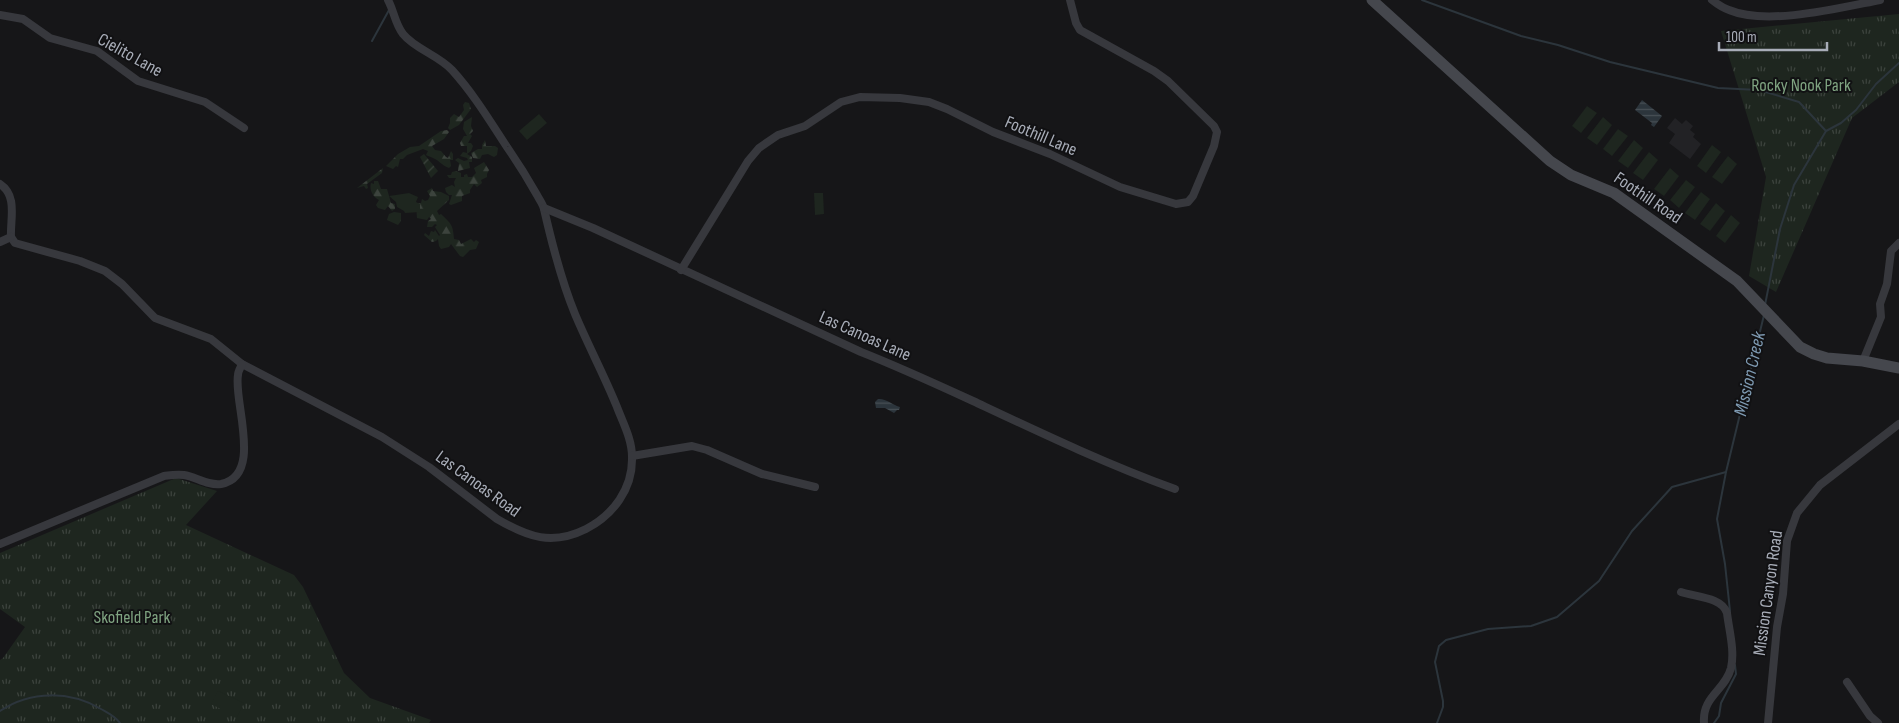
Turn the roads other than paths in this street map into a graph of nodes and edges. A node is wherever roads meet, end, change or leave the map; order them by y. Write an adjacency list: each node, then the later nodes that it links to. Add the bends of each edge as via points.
1 (388, 0): 9 (street, Las Canoas Road, via 406,38 444,62 473,98)
2 (1070, 0): 13 (street, Foothill Lane, via 1076,23 1082,31 1154,71 1181,92 1214,126 1217,132 1214,146 1188,202 1176,204 1120,187 929,102 860,98 841,102 805,126 778,135 759,148)
3 (1372, 0): 14 (main road, Foothill Road, via 1550,161 1571,175 1614,193 1737,281 1800,347 1827,358)
4 (1712, 0): 5 (street, via 1740,14 1778,16)
5 (1880, 0)
6 (0, 15): 7 (street, Cielito Lane, via 22,19 50,38 97,52 138,81 205,102)
7 (244, 128)
8 (0, 184): 10 (street, via 12,200)
9 (544, 208): 13 (street, Las Canoas Lane); 18 (street, Las Canoas Road, via 575,314 628,433)
10 (11, 237): 11 (street); 15 (street, Las Canoas Road, via 26,247 100,268 122,284 155,318 211,339)
11 (0, 242)
12 (1899, 243): 14 (street, via 1891,251 1887,284 1880,304 1881,317)
13 (681, 270): 20 (street, Las Canoas Lane)
14 (1863, 361): 16 (main road, Foothill Road)
15 (242, 364): 18 (street, Las Canoas Road, via 390,442 429,466 497,519 532,536 564,537 603,520 615,507 629,480); 21 (street, via 238,379 244,453 240,469 230,481 215,485 183,475 164,476)
16 (1899, 368)
17 (1899, 424): 25 (street, Mission Canyon Road, via 1820,485 1797,513 1787,541 1784,594 1777,627)
18 (632, 456): 19 (street, via 692,446 762,474)
19 (815, 487)
20 (1175, 489)
21 (0, 544)
22 (1681, 592): 24 (street, via 1718,602 1727,613 1731,667 1723,684 1708,702)
23 (1847, 682): 26 (street)
24 (1704, 723)
25 (1768, 723)
26 (1878, 723)

